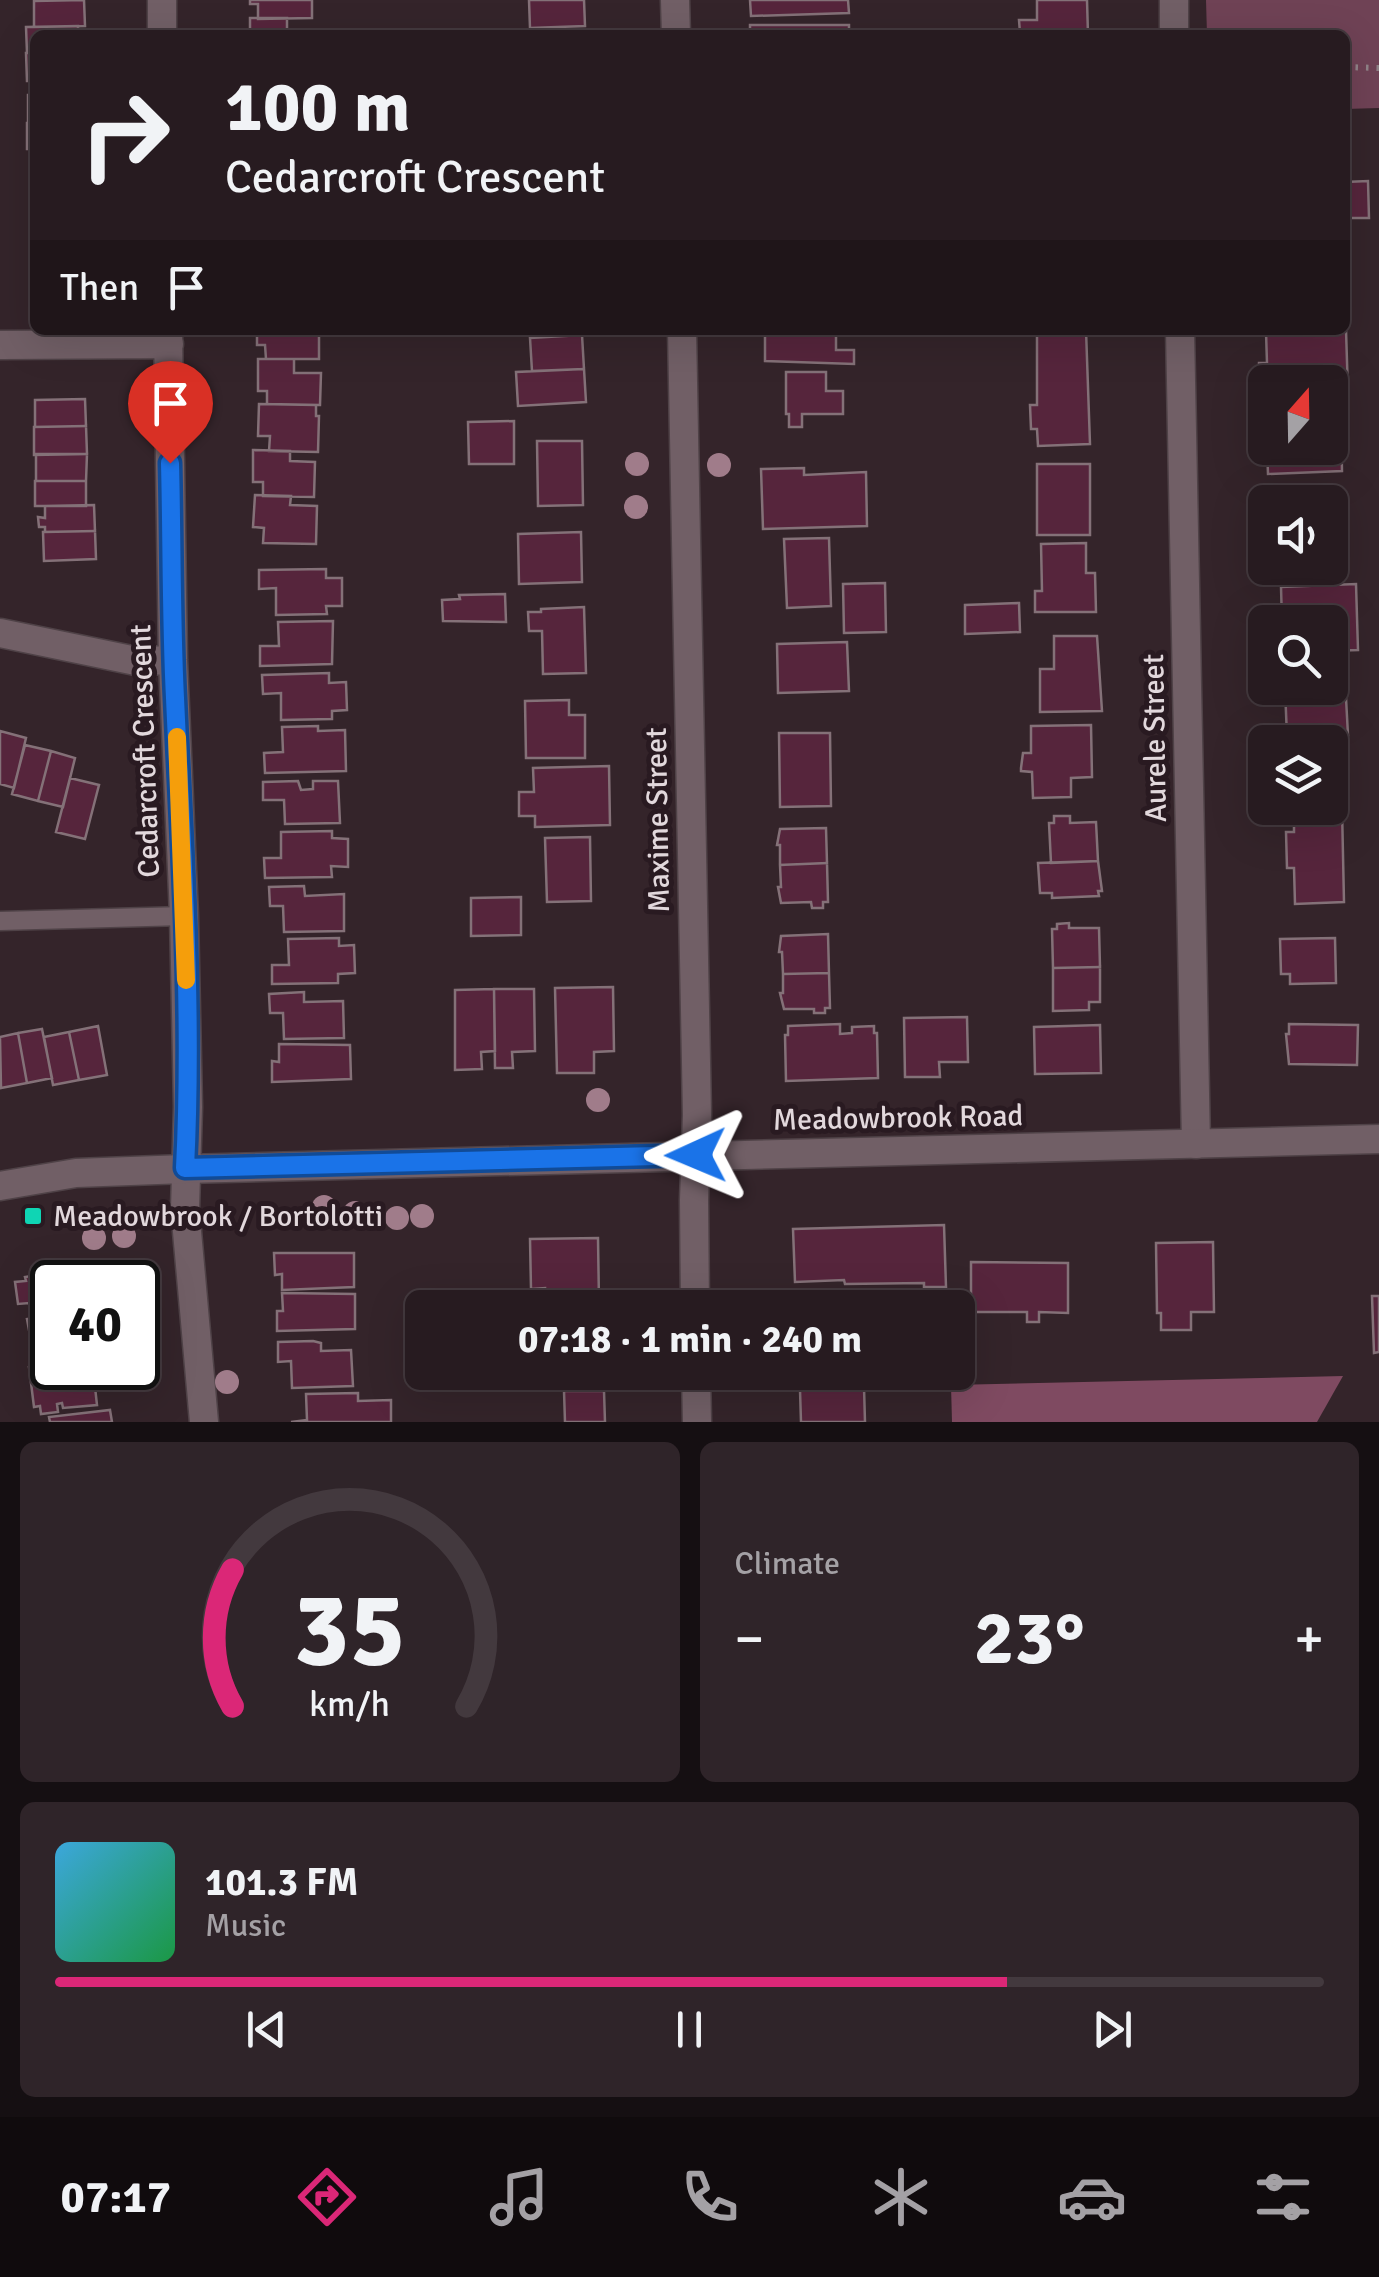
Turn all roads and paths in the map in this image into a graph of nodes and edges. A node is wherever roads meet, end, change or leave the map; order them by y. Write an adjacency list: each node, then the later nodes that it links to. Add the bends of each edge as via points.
1 (162, 0): 4 (street)
2 (675, 0): 5 (street)
3 (1174, 0): 6 (street)
4 (162, 30)
5 (676, 30)
6 (1174, 30)
7 (1350, 66): 8 (path)
8 (1379, 68)
9 (682, 335): 19 (street, Maxime Street)
10 (1180, 335): 18 (street, Aurele Street)
11 (168, 337): 12 (street); 14 (street, Cedarcroft Crescent)
12 (0, 345)
13 (0, 632): 14 (street, via 136,661)
14 (173, 660): 15 (street, Cedarcroft Crescent)
15 (184, 916): 16 (lane); 20 (street, Cedarcroft Crescent)
16 (0, 921)
17 (1379, 1140): 18 (street, Meadowbrook Road)
18 (1196, 1144): 19 (street, Meadowbrook Road)
19 (696, 1155): 20 (street, Meadowbrook Road); 22 (street, Maxime Street)
20 (185, 1168): 21 (street, Meadowbrook Road, via 76,1173); 24 (street, Cedarcroft Crescent)
21 (0, 1186)
22 (695, 1290)
23 (696, 1390): 25 (street)
24 (204, 1422)
25 (697, 1422)

